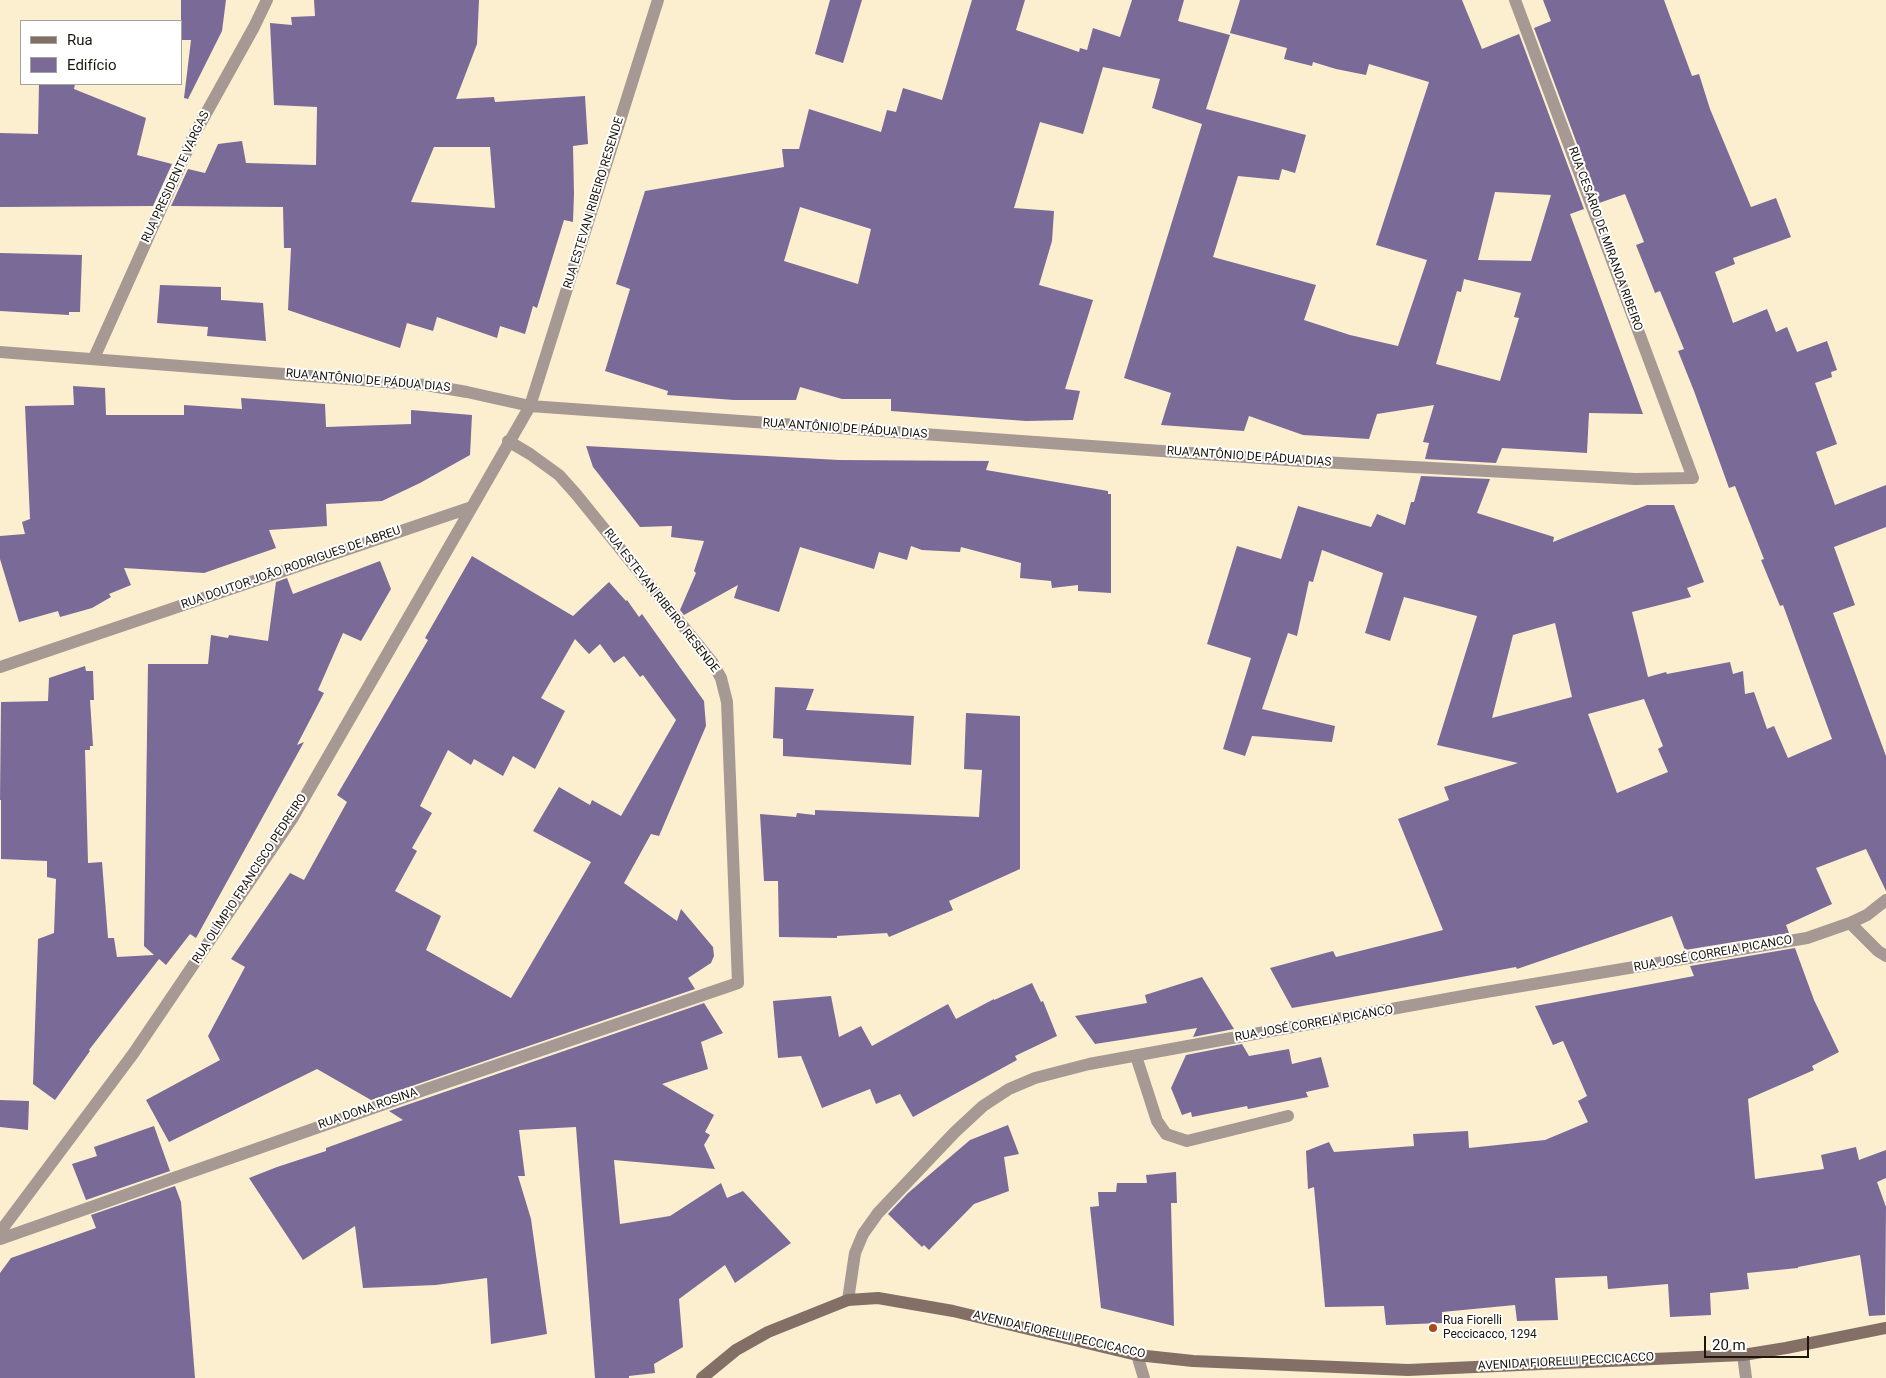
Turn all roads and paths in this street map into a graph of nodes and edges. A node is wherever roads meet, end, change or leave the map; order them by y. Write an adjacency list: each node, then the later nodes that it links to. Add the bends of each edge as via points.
1 (267, 0): 5 (street, RUA PRESIDENTE VARGAS, via 194,135)
2 (658, 0): 6 (street, RUA ESTEVAN RIBEIRO RESENDE)
3 (1515, 0): 8 (street, RUA CESÁRIO DE MIRANDA RIBEIRO)
4 (0, 352): 5 (street, RUA ANTÔNIO DE PÁDUA DIAS)
5 (94, 358): 6 (street, RUA ANTÔNIO DE PÁDUA DIAS, via 426,385)
6 (530, 406): 7 (street); 8 (street, RUA ANTÔNIO DE PÁDUA DIAS, via 1302,461 1635,479)
7 (508, 441): 9 (street); 14 (street, RUA ESTEVAN RIBEIRO RESENDE, via 558,475 576,494 712,662 721,678 727,702)
8 (1693, 478)
9 (472, 507): 10 (street, RUA DOUTOR JOÃO RODRIGUES DE ABREU); 17 (street, RUA OLÍMPIO FRANCISCO PEDREIRO, via 292,819 133,1054)
10 (0, 667)
11 (1886, 900): 12 (street, RUA JOSÉ CORREIA PICANCO)
12 (1850, 923): 13 (street); 15 (street, RUA JOSÉ CORREIA PICANCO, via 1807,938 1474,994)
13 (1886, 956)
14 (738, 983): 18 (street, RUA DONA ROSINA)
15 (1136, 1056): 16 (street, via 1157,1121 1166,1134 1187,1141); 19 (street, RUA JOSÉ CORREIA PICANCO, via 1035,1078 1009,1089 983,1106 878,1213 863,1234 855,1253)
16 (1288, 1116)
17 (0, 1232)
18 (0, 1239)
19 (848, 1300): 22 (main road, AVENIDA FIORELLI PECCICACCO, via 878,1298 953,1311); 25 (main road, AVENIDA FIORELLI PECCICACCO, via 768,1332 736,1350)
20 (1886, 1328): 21 (main road, AVENIDA FIORELLI PECCICACCO)
21 (1743, 1354): 24 (main road, AVENIDA FIORELLI PECCICACCO); 27 (street)
22 (1137, 1355): 23 (main road, AVENIDA FIORELLI PECCICACCO, via 1193,1362); 26 (street)
23 (1373, 1373): 24 (main road, AVENIDA FIORELLI PECCICACCO)
24 (1412, 1374)
25 (702, 1378)
26 (1144, 1378)
27 (1746, 1378)

